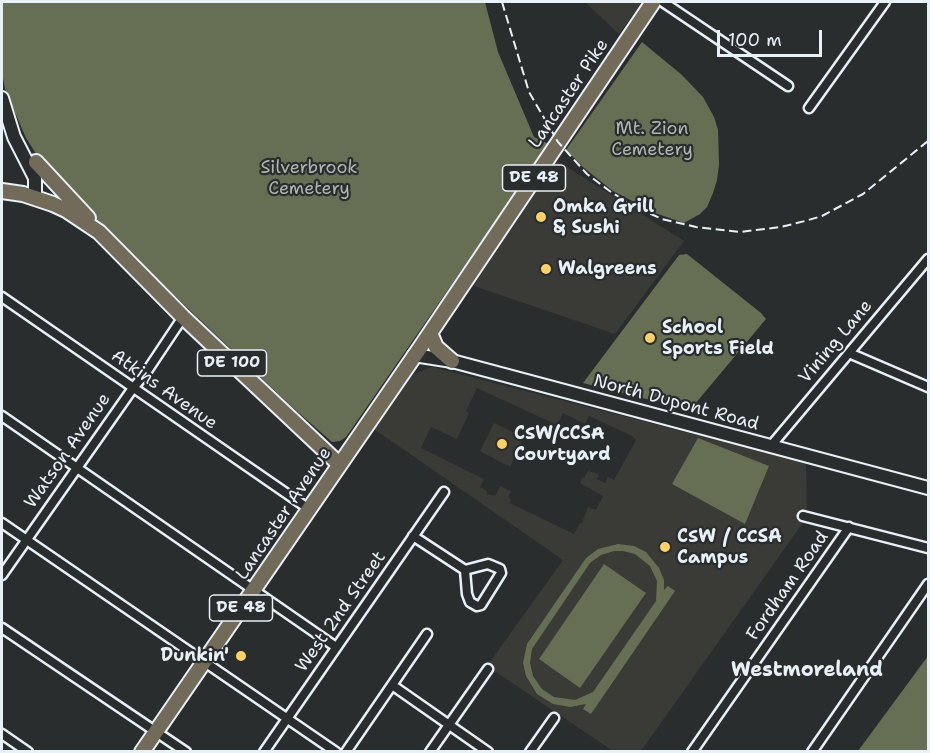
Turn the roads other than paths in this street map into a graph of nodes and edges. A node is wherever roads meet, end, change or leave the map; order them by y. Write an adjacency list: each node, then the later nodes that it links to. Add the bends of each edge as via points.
1 (653, 2): 15 (main road, Lancaster Pike / DE 48)
2 (663, 2): 4 (street)
3 (885, 2): 6 (street)
4 (788, 86)
5 (3, 105): 7 (main road)
6 (809, 108)
7 (11, 124): 8 (main road); 10 (main road, via 35,178)
8 (36, 162): 10 (main road, via 45,186); 11 (main road)
9 (2, 191): 10 (main road, DE 100)
10 (35, 197): 11 (main road, DE 100, via 66,210)
11 (99, 232): 14 (main road, DE 100)
12 (926, 265): 16 (street, Vining Lane)
13 (2, 297): 20 (street, Atkins Avenue)
14 (183, 317): 20 (street, Watson Avenue); 23 (main road, DE 100)
15 (430, 333): 17 (main road, Lancaster Pike / DE 48); 18 (main road, via 436,347)
16 (849, 352): 19 (street); 22 (street, Vining Lane)
17 (414, 356): 18 (main road, North Dupont Road); 23 (main road, Lancaster Avenue / DE 48)
18 (452, 361): 22 (main road, North Dupont Road)
19 (928, 387)
20 (133, 388): 24 (street, Watson Avenue); 27 (street, Atkins Avenue)
21 (2, 416): 24 (street)
22 (770, 447): 25 (main road, North Dupont Road)
23 (339, 464): 27 (main road, Lancaster Avenue / DE 48)
24 (76, 468): 32 (street, Watson Avenue); 37 (street)
25 (928, 488)
26 (444, 492): 31 (street, West 2nd Street)
27 (309, 509): 37 (main road, Lancaster Avenue / DE 48)
28 (803, 516): 30 (street)
29 (2, 523): 32 (street)
30 (849, 528): 33 (street); 58 (street, Fordham Road)
31 (413, 536): 34 (street); 40 (street, West 2nd Street)
32 (26, 540): 35 (street, Watson Avenue); 41 (street)
33 (928, 548)
34 (465, 570): 34 (street, via 489,564 500,569 481,605 470,602)
35 (2, 575)
36 (928, 584): 59 (street)
37 (254, 589): 40 (street); 41 (main road, Lancaster Avenue / DE 48)
38 (2, 628): 47 (street)
39 (427, 634): 43 (street)
40 (336, 647): 44 (street, West 2nd Street)
41 (205, 661): 44 (street); 47 (main road, Lancaster Avenue / DE 48)
42 (488, 669): 46 (street)
43 (392, 685): 46 (street); 54 (street)
44 (288, 718): 52 (street, West 2nd Street); 53 (street)
45 (554, 718): 57 (street)
46 (449, 724): 55 (street); 56 (street)
47 (156, 731): 50 (main road, Lancaster Avenue / DE 48); 51 (street)
48 (2, 734): 49 (street)
49 (28, 752)
50 (142, 752)
51 (186, 752)
52 (264, 752)
53 (336, 752)
54 (346, 752)
55 (430, 752)
56 (488, 752)
57 (530, 752)
58 (692, 752)
59 (812, 752)

